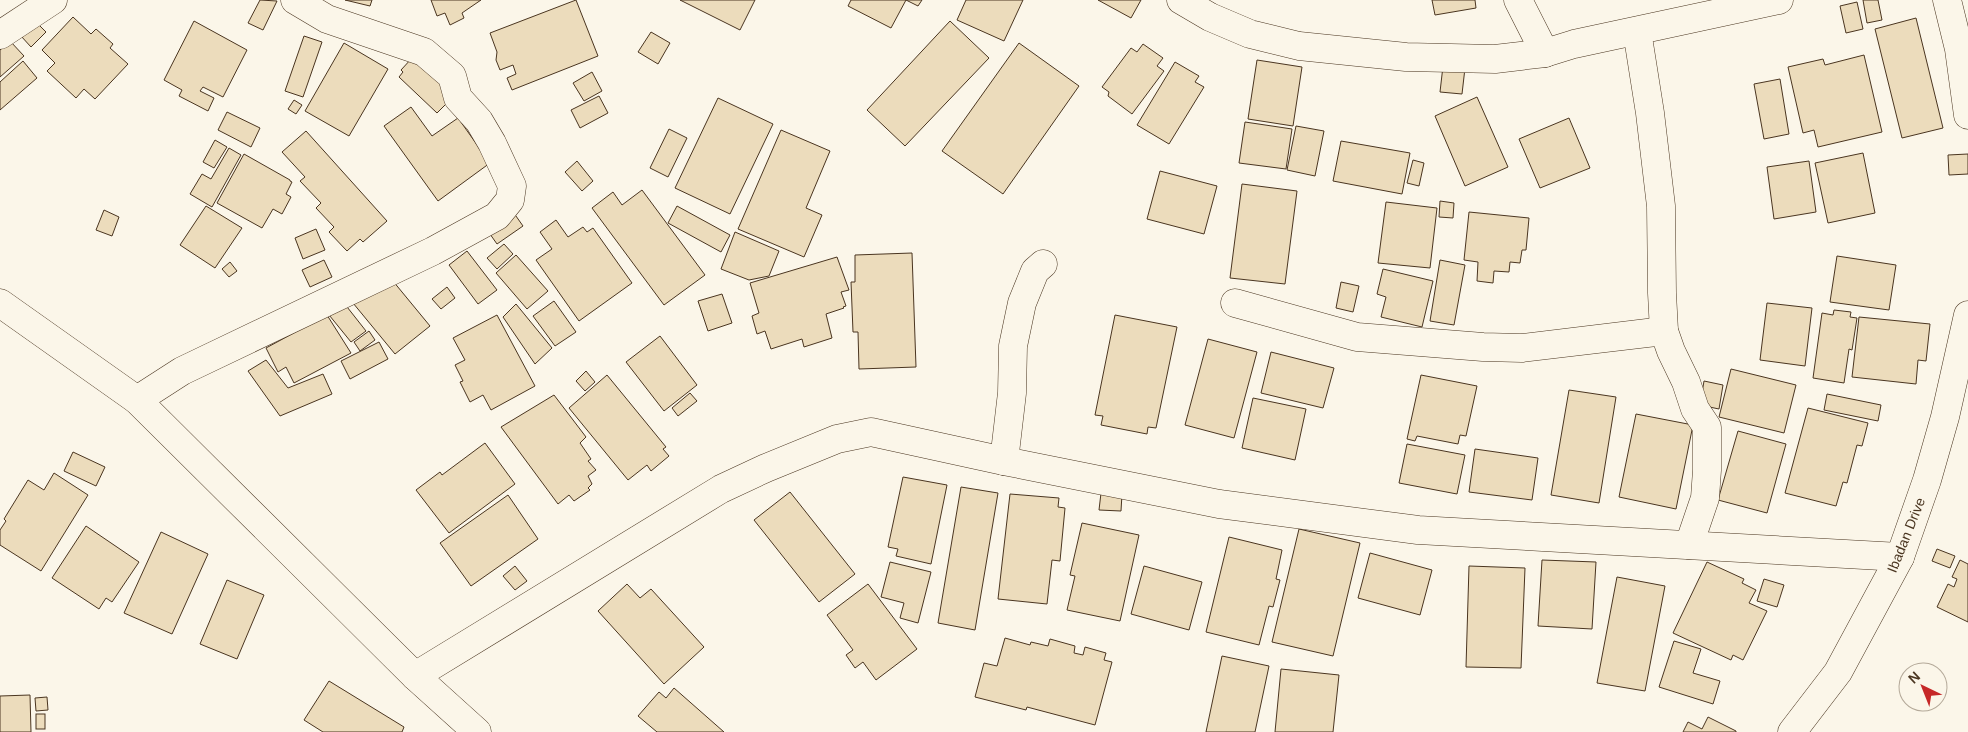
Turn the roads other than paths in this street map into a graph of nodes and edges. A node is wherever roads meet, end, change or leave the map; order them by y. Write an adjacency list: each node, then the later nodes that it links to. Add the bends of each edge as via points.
1 (53, 0): 8 (street)
2 (295, 0): 16 (street, via 327,19 424,52 452,76 458,98 479,121 502,162 512,186 510,200 497,216 441,247 233,345 182,371)
3 (1181, 0): 9 (street, via 1250,34 1299,46 1426,57 1496,59)
4 (1518, 0): 9 (street)
5 (1779, 0): 7 (street)
6 (1947, 0): 10 (street, via 1959,49)
7 (1637, 31): 9 (street); 15 (street, via 1661,206)
8 (0, 35)
9 (1545, 53)
10 (1968, 115)
11 (1043, 264): 17 (street, via 1035,271 1022,303 1015,337)
12 (0, 303): 16 (street)
13 (1235, 303): 15 (street, via 1357,337 1474,346 1522,348)
14 (1968, 315): 19 (street, Ibadan Drive, via 1945,417)
15 (1664, 331): 18 (street, via 1695,409 1707,426 1705,498)
16 (136, 400): 20 (street)
17 (1004, 461): 18 (street, via 1219,504 1408,529); 20 (street, via 871,432 837,439 722,489)
18 (1689, 545): 19 (street)
19 (1900, 557): 22 (street, Ibadan Drive, via 1838,672)
20 (415, 676): 21 (street)
21 (476, 732)
22 (1792, 732)

